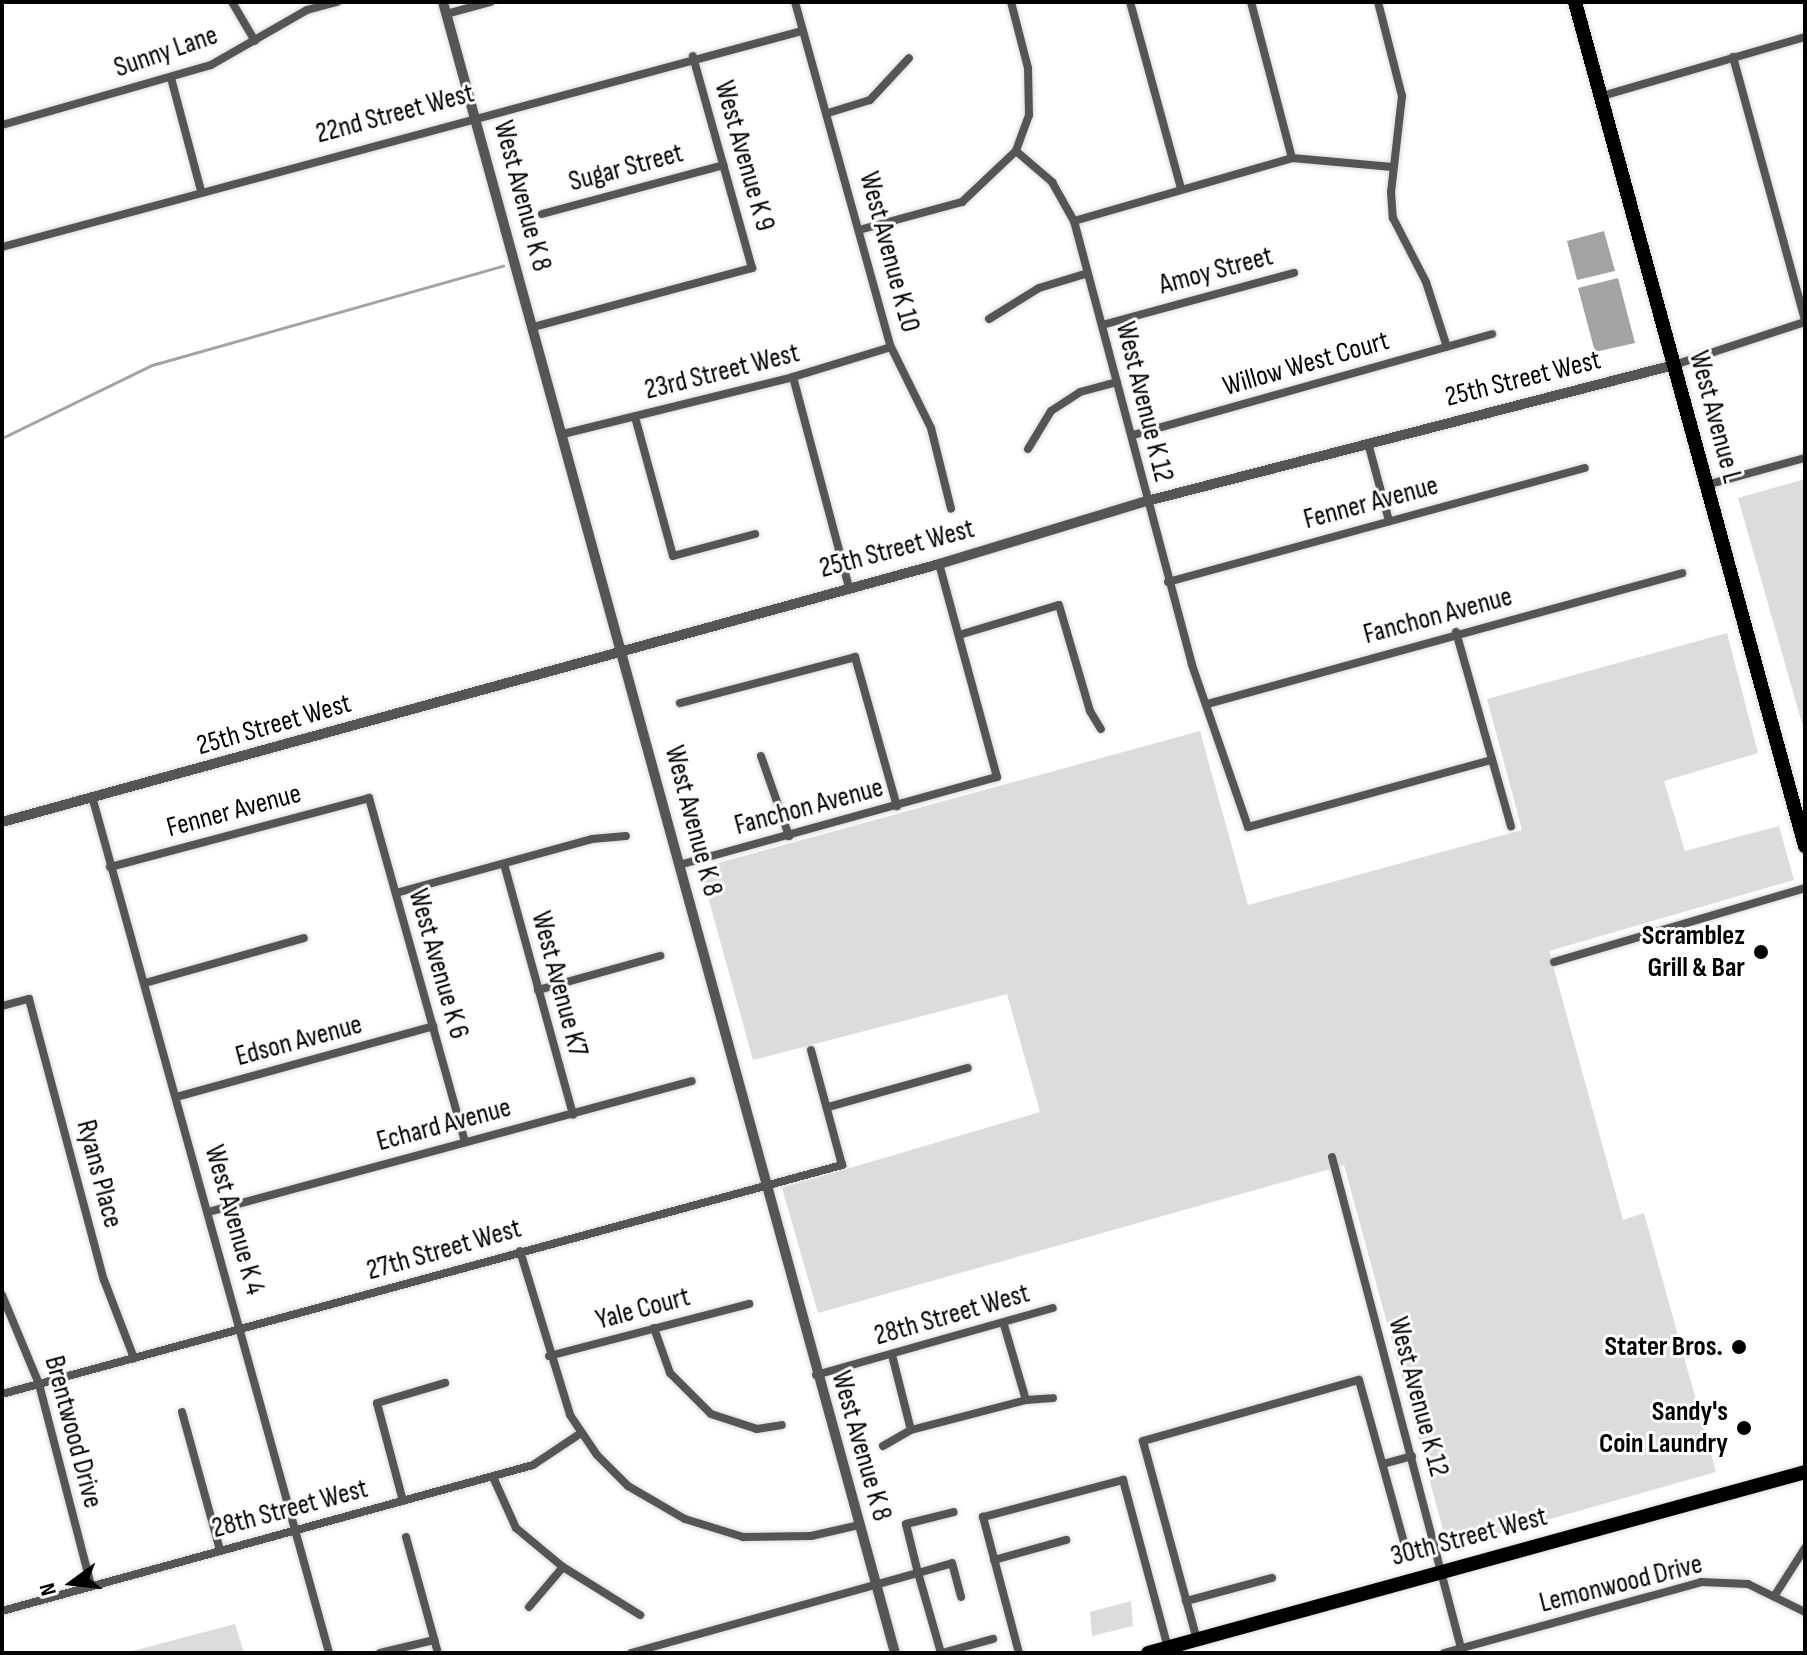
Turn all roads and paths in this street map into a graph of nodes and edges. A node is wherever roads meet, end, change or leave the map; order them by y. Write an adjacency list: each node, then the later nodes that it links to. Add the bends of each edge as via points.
1 (232, 2): 14 (street)
2 (337, 2): 14 (street, Sunny Lane, via 307,10)
3 (443, 2): 11 (street, West Avenue K 8)
4 (490, 2): 11 (street)
5 (795, 2): 12 (street, West Avenue K 10)
6 (1011, 2): 23 (street, via 1028,68 1029,115)
7 (1130, 2): 27 (street)
8 (1251, 2): 24 (street)
9 (1378, 2): 26 (street, via 1402,96)
10 (1575, 2): 19 (main road, West Avenue L)
11 (446, 14): 21 (street, West Avenue K 8)
12 (802, 31): 15 (street, 22nd Street West); 20 (street, West Avenue K 10)
13 (1805, 37): 16 (street)
14 (255, 41): 18 (street, Sunny Lane)
15 (693, 56): 21 (street, 22nd Street West); 25 (street, West Avenue K 9)
16 (1733, 57): 19 (street); 36 (street)
17 (909, 58): 20 (street, via 870,100)
18 (171, 78): 22 (street, Sunny Lane); 28 (street)
19 (1602, 96): 42 (main road, West Avenue L)
20 (828, 113): 31 (street, West Avenue K 10)
21 (476, 115): 28 (street, 22nd Street West); 38 (street, West Avenue K 8)
22 (2, 125)
23 (1016, 151): 30 (street, West Avenue K 12, via 1052,182); 31 (street, via 962,202)
24 (1292, 158): 26 (street); 27 (street)
25 (723, 165): 29 (street, Sugar Street); 38 (street, West Avenue K 9, via 752,268)
26 (1393, 167): 41 (street, via 1393,218 1426,282)
27 (1181, 189): 30 (street)
28 (201, 191): 32 (street, 22nd Street West)
29 (542, 214)
30 (1074, 221): 33 (street, West Avenue K 12)
31 (859, 230): 40 (street, West Avenue K 10)
32 (2, 247)
33 (1088, 273): 35 (street, via 1039,288); 37 (street, West Avenue K 12)
34 (1294, 273): 37 (street, Amoy Street)
35 (989, 319)
36 (1805, 321): 42 (street, 25th Street West)
37 (1102, 325): 44 (street, West Avenue K 12)
38 (533, 327): 46 (street, West Avenue K 8)
39 (1492, 334): 41 (street, Willow West Court)
40 (891, 347): 43 (street, 23rd Street West); 54 (street, West Avenue K 10, via 931,428)
41 (1447, 347): 47 (street, Willow West Court)
42 (1674, 365): 48 (street, 25th Street West); 52 (main road, West Avenue L)
43 (793, 377): 45 (street, 23rd Street West); 60 (street)
44 (1117, 382): 47 (street, West Avenue K 12); 49 (street, via 1080,392 1051,411)
45 (635, 417): 46 (street, 23rd Street West); 56 (street, via 673,556)
46 (563, 434): 63 (street, West Avenue K 8)
47 (1133, 435): 53 (street, West Avenue K 12)
48 (1368, 443): 53 (street, 25th Street West); 55 (street)
49 (1028, 449)
50 (1805, 458): 52 (street)
51 (1585, 468): 55 (street, Fenner Avenue)
52 (1706, 485): 76 (main road, West Avenue L)
53 (1147, 501): 57 (street, 25th Street West); 59 (street, West Avenue K 12)
54 (951, 509)
55 (1389, 521): 59 (street, Fenner Avenue)
56 (755, 534)
57 (939, 564): 60 (street, 25th Street West); 62 (street)
58 (1682, 573): 61 (street, Fanchon Avenue)
59 (1168, 582): 65 (street, West Avenue K 12)
60 (849, 587): 63 (street, 25th Street West)
61 (1456, 632): 65 (street, Fanchon Avenue); 68 (street)
62 (959, 635): 66 (street, via 1059,605 1090,711); 71 (street, Fanchon Avenue, via 997,777)
63 (623, 651): 70 (street, 25th Street West); 78 (street, West Avenue K 8)
64 (680, 703): 71 (street, via 855,657)
65 (1207, 704): 68 (street, West Avenue K 12, via 1248,827)
66 (1101, 729)
67 (761, 756): 75 (street)
68 (1492, 760): 73 (street)
69 (369, 798): 79 (street, Fenner Avenue); 81 (street, West Avenue K 6)
70 (93, 800): 72 (street, 25th Street West); 79 (street, West Avenue K 4)
71 (897, 806): 75 (street, Fanchon Avenue)
72 (2, 822)
73 (1511, 826)
74 (626, 836): 77 (street, via 592,839)
75 (789, 836): 78 (street, Fanchon Avenue)
76 (1805, 846)
77 (504, 864): 81 (street); 86 (street, West Avenue K7)
78 (679, 865): 97 (street, West Avenue K 8)
79 (110, 867): 85 (street, West Avenue K 4)
80 (1805, 888): 84 (street)
81 (396, 893): 88 (street, West Avenue K 6)
82 (304, 938): 85 (street)
83 (660, 956): 86 (street)
84 (1554, 962)
85 (145, 983): 92 (street, West Avenue K 4)
86 (538, 990): 94 (street, West Avenue K7)
87 (2, 1006): 108 (street, Ryans Place, via 29,999 104,1280)
88 (433, 1026): 92 (street, Edson Avenue); 95 (street, West Avenue K 6)
89 (811, 1050): 93 (street)
90 (968, 1068): 93 (street)
91 (692, 1081): 94 (street, Echard Avenue)
92 (176, 1097): 98 (street, West Avenue K 4)
93 (828, 1107): 97 (street, 27th Street West, via 842,1165)
94 (573, 1115): 95 (street, Echard Avenue)
95 (465, 1141): 98 (street, Echard Avenue)
96 (1332, 1157): 120 (street, West Avenue K 12)
97 (762, 1184): 99 (street, 27th Street West); 109 (street, West Avenue K 8)
98 (208, 1212): 105 (street, West Avenue K 4)
99 (520, 1251): 105 (street, 27th Street West); 107 (street)
100 (2, 1295): 111 (street, Brentwood Drive)
101 (749, 1304): 104 (street, Yale Court)
102 (1053, 1308): 103 (street, 28th Street West)
103 (1004, 1325): 106 (street, 28th Street West); 114 (street)
104 (654, 1328): 107 (street, Yale Court); 116 (street, via 670,1373 711,1414 757,1429)
105 (242, 1329): 108 (street, 27th Street West); 127 (street, West Avenue K 4)
106 (892, 1355): 109 (street, 28th Street West); 117 (street)
107 (549, 1356): 118 (street)
108 (134, 1358): 111 (street, 27th Street West)
109 (816, 1375): 126 (street, West Avenue K 8)
110 (445, 1383): 124 (street, via 377,1403)
111 (39, 1384): 112 (street, 27th Street West); 138 (street, Brentwood Drive)
112 (2, 1394)
113 (1053, 1398): 114 (street)
114 (1026, 1400): 117 (street)
115 (182, 1412): 132 (street)
116 (782, 1425)
117 (911, 1430): 119 (street)
118 (581, 1433): 123 (street, 28th Street West, via 533,1465); 126 (street, via 628,1486 712,1531 769,1540)
119 (883, 1446)
120 (1412, 1456): 121 (street); 135 (street, West Avenue K 12)
121 (1383, 1464): 131 (street); 142 (street, via 1359,1380 1143,1441)
122 (1805, 1472): 135 (main road, 30th Street West)
123 (493, 1477): 124 (street, 28th Street West); 134 (street, via 516,1528)
124 (403, 1501): 127 (street, 28th Street West)
125 (954, 1512): 136 (street, via 906,1524)
126 (859, 1525): 139 (street, West Avenue K 8)
127 (297, 1532): 132 (street, 28th Street West); 152 (street, West Avenue K 4)
128 (406, 1537): 148 (street)
129 (1066, 1540): 133 (street)
130 (1805, 1548): 140 (street)
131 (1406, 1549)
132 (220, 1550): 138 (street, 28th Street West)
133 (994, 1560): 150 (street, via 983,1517 1123,1480); 158 (street)
134 (563, 1567): 143 (street); 146 (street)
135 (1442, 1572): 149 (main road, 30th Street West); 151 (street, West Avenue K 12)
136 (918, 1573): 139 (street); 141 (street, via 952,1563); 157 (street)
137 (1272, 1578): 142 (street)
138 (91, 1585): 144 (street, 28th Street West)
139 (876, 1586): 155 (street); 156 (street, West Avenue K 8)
140 (1775, 1595): 145 (street, Lemonwood Drive); 151 (street, Lemonwood Drive, via 1748,1584 1701,1582)
141 (961, 1597)
142 (1186, 1601): 149 (street)
143 (529, 1607)
144 (2, 1611)
145 (1805, 1612)
146 (640, 1615)
147 (993, 1639): 157 (street)
148 (434, 1640): 153 (street); 154 (street)
149 (1197, 1640): 150 (main road, 30th Street West)
150 (1168, 1648): 159 (main road, 30th Street West)
151 (1461, 1648): 160 (street, Lemonwood Drive)
152 (329, 1653)
153 (380, 1653)
154 (438, 1653)
155 (631, 1653)
156 (895, 1653)
157 (942, 1653)
158 (1019, 1653)
159 (1148, 1653)
160 (1444, 1653)

